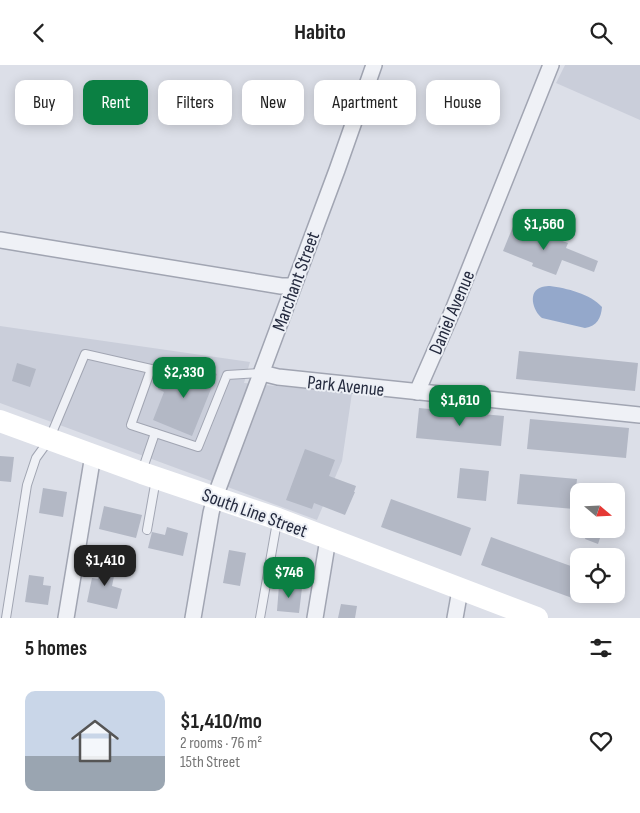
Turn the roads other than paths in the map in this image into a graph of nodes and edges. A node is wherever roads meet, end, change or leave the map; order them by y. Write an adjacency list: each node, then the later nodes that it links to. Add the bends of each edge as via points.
1 (374, 65): 4 (street, Marchant Street)
2 (552, 65): 6 (street, Daniel Avenue)
3 (0, 241): 4 (street)
4 (294, 286): 5 (street, Marchant Street)
5 (262, 373): 6 (street, Park Avenue); 9 (lane, via 227,375 198,447); 13 (street, Marchant Street)
6 (417, 392): 7 (street, Park Avenue)
7 (640, 415)
8 (0, 421): 10 (main road, South Line Street)
9 (155, 433): 10 (lane, via 131,425 151,369 84,354); 12 (lane)
10 (49, 440): 11 (main road, South Line Street); 18 (lane, via 36,458 27,485)
11 (93, 455): 12 (main road, South Line Street); 19 (street)
12 (149, 475): 13 (main road, South Line Street); 15 (lane)
13 (215, 497): 14 (main road, South Line Street); 20 (street, Marchant Street)
14 (278, 519): 16 (main road, South Line Street); 21 (lane)
15 (148, 530)
16 (328, 539): 17 (main road, South Line Street); 22 (street)
17 (460, 590): 23 (street); 24 (main road, South Line Street)
18 (6, 618)
19 (66, 618)
20 (193, 618)
21 (260, 618)
22 (315, 618)
23 (455, 618)
24 (537, 618)

